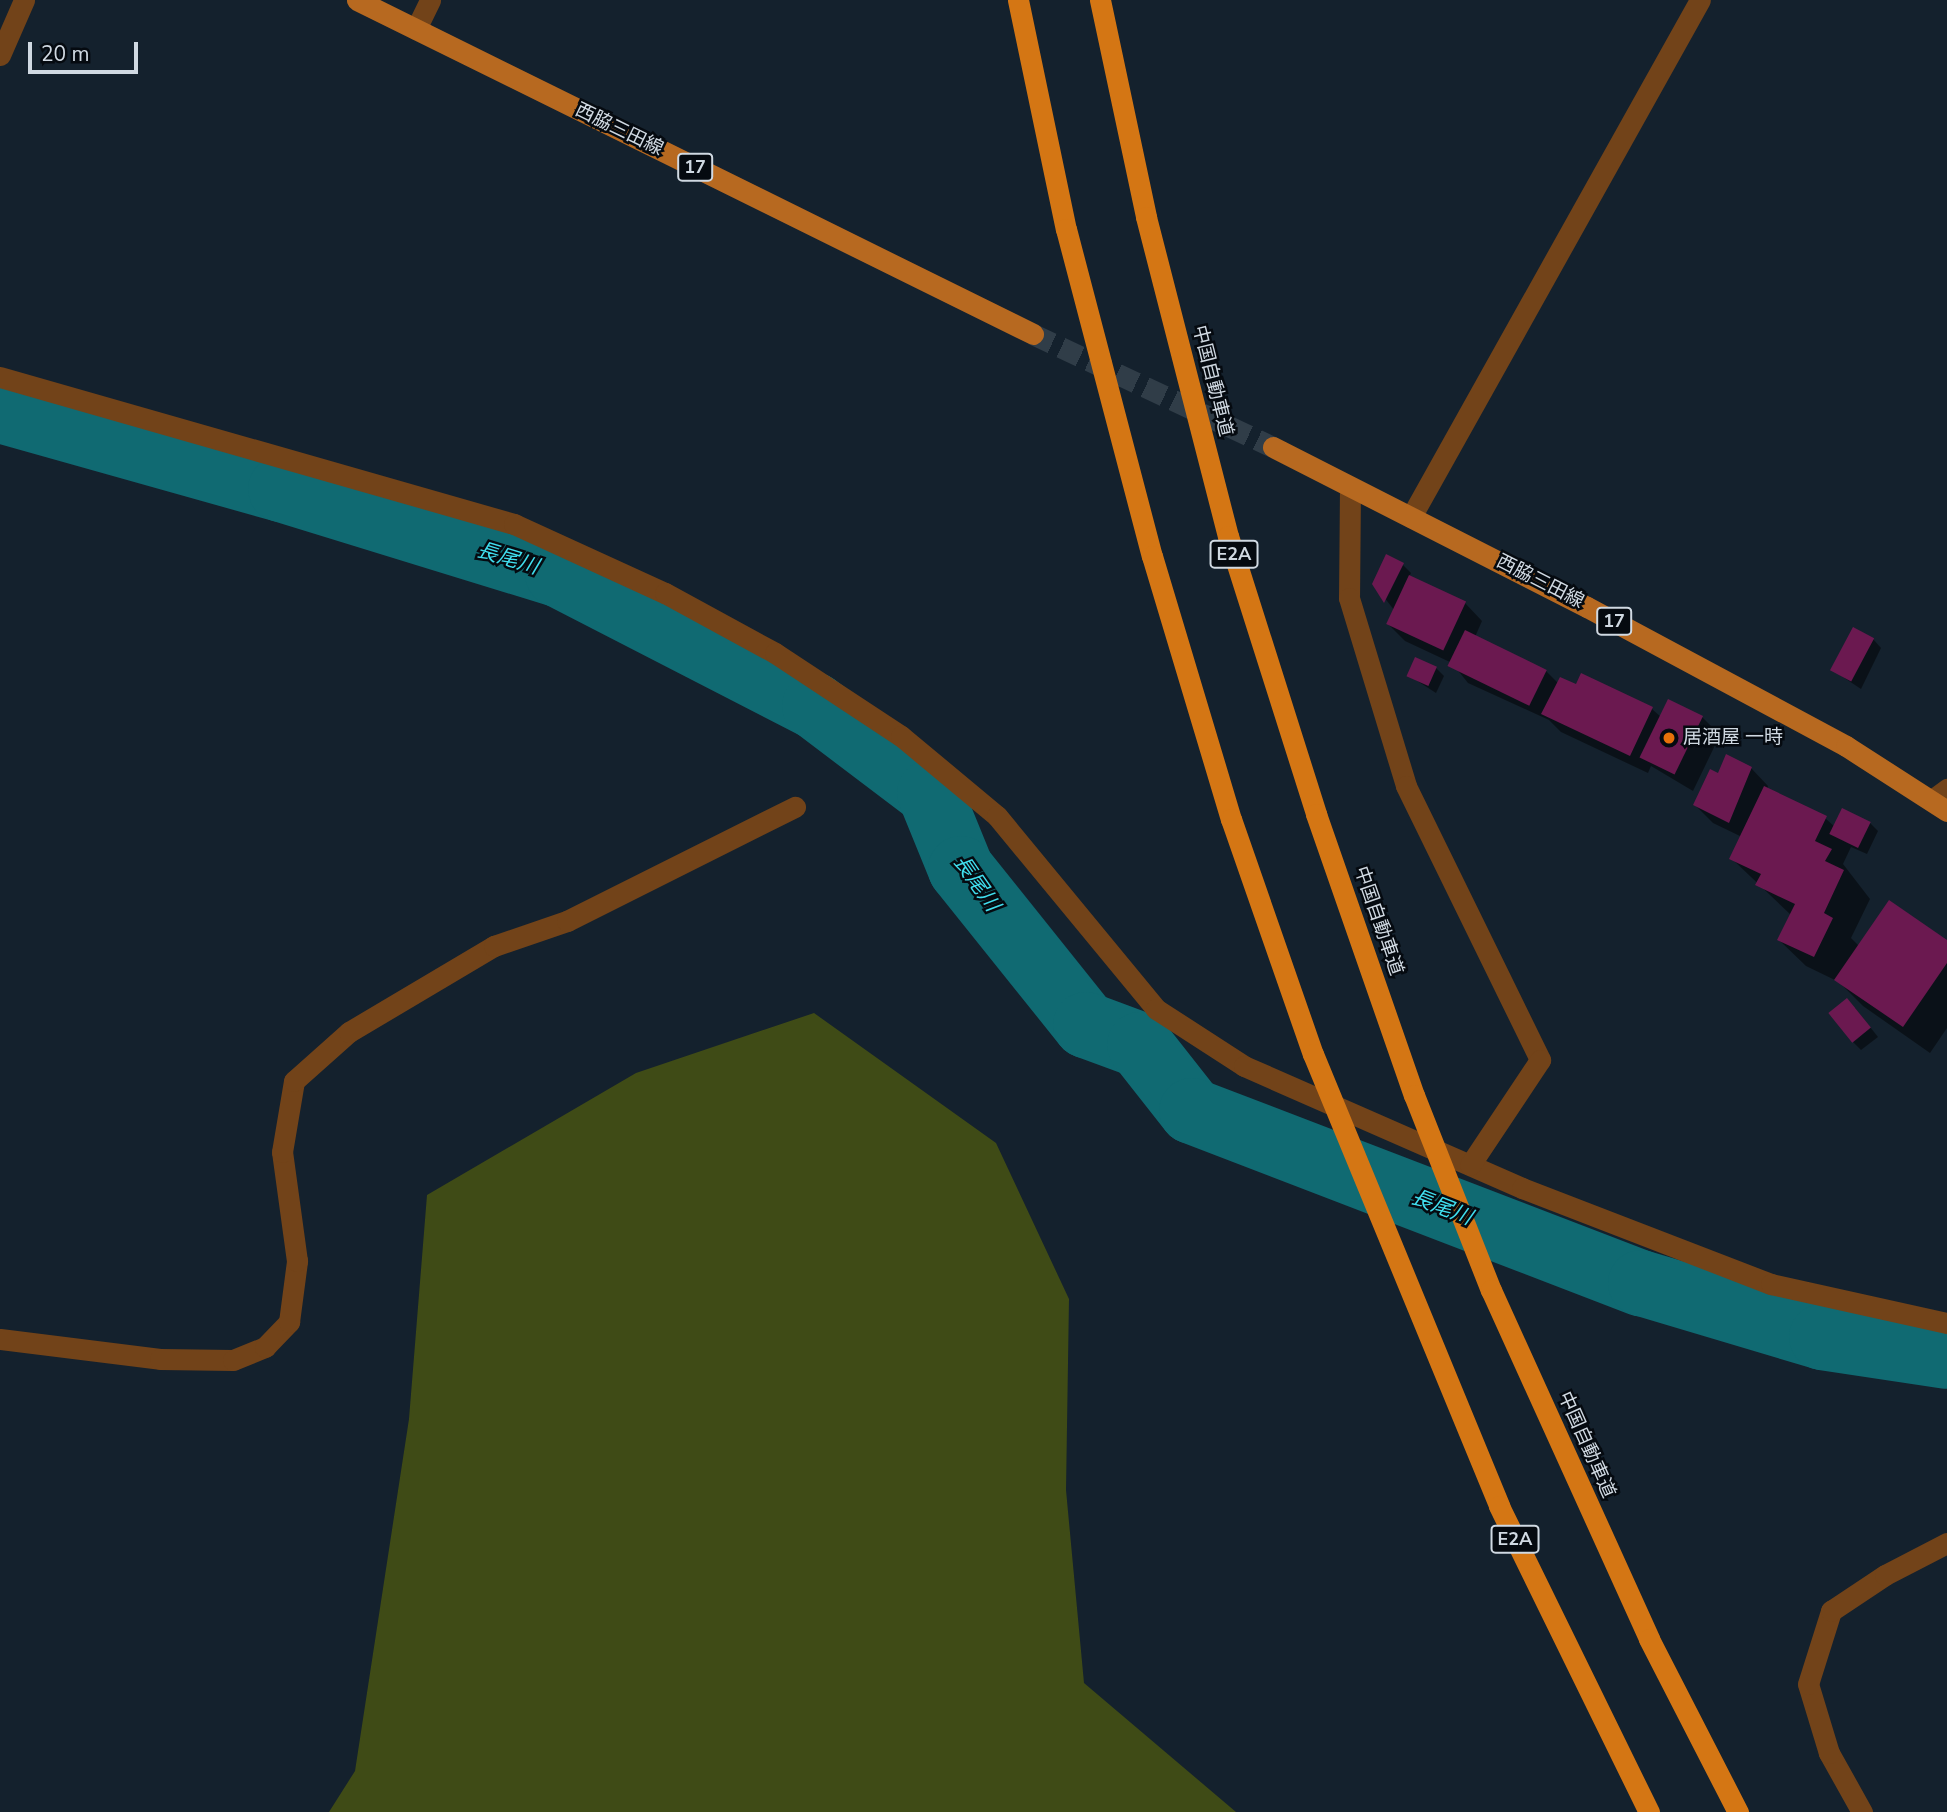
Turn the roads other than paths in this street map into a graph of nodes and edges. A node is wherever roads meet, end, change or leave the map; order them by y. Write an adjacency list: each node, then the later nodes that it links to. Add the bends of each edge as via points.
1 (24, 0): 8 (street)
2 (357, 0): 7 (main road, 西脇三田線 / 17)
3 (430, 0): 7 (street)
4 (1018, 0): 20 (highway, E2A, via 1066,229 1152,556 1231,818 1313,1054 1499,1506)
5 (1100, 0): 21 (highway, 中国自動車道 / E2A, via 1146,217 1228,536 1316,814 1414,1095 1491,1290 1649,1639)
6 (1700, 0): 13 (street)
7 (416, 29): 9 (main road, 西脇三田線 / 17)
8 (0, 55)
9 (1033, 334)
10 (0, 377): 16 (street, via 514,524 665,593 775,653 901,736 997,816 1156,1009 1244,1066)
11 (1273, 447): 12 (main road, 西脇三田線 / 17)
12 (1350, 487): 13 (main road, 西脇三田線 / 17); 16 (street, via 1349,597 1406,786 1540,1060)
13 (1411, 517): 14 (main road, 西脇三田線 / 17)
14 (1942, 800)
15 (795, 807): 18 (street, via 567,921 494,946 349,1032 294,1081 282,1152 297,1261 289,1322 265,1347 233,1360 160,1359)
16 (1470, 1166): 17 (street, via 1771,1284)
17 (1947, 1322)
18 (0, 1339)
19 (1947, 1543): 22 (street, via 1885,1574 1830,1611 1808,1684 1829,1753)
20 (1649, 1812)
21 (1738, 1812)
22 (1862, 1812)

